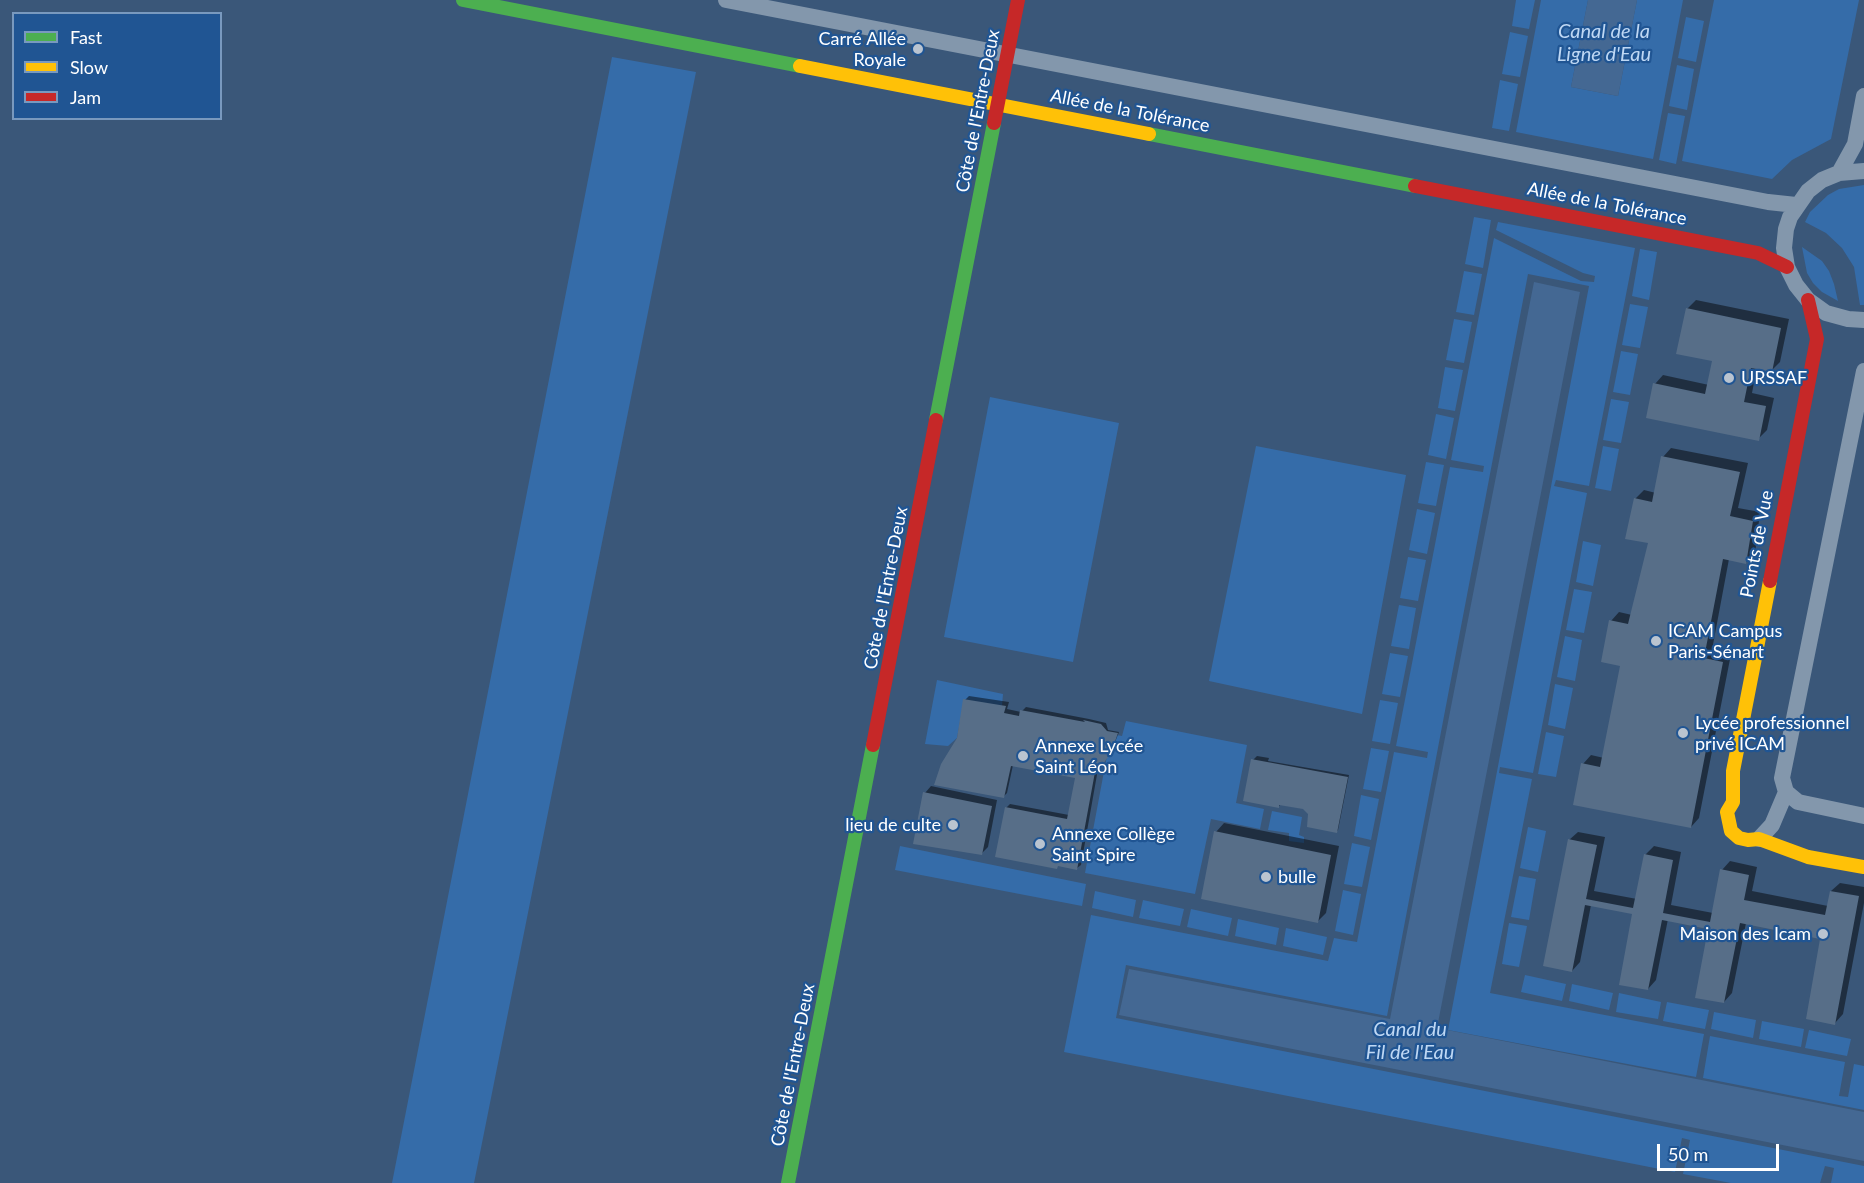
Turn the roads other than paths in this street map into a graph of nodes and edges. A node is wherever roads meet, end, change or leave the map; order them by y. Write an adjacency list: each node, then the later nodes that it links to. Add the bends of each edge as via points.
1 (463, 0): 6 (street, Allée de la Tolérance)
2 (726, 0): 4 (street, Allée de la Tolérance)
3 (1018, 0): 4 (street, Côte de l'Entre-Deux)
4 (1008, 54): 6 (street, Côte de l'Entre-Deux); 9 (street, Allée de la Tolérance)
5 (1864, 96): 8 (street, via 1854,144)
6 (998, 104): 10 (street, Allée de la Tolérance, via 1758,253); 18 (street, Côte de l'Entre-Deux)
7 (1864, 171): 8 (street)
8 (1839, 173): 9 (street, via 1822,180)
9 (1796, 205): 10 (street, via 1786,229)
10 (1787, 267): 11 (street)
11 (1808, 300): 12 (street, via 1826,313); 16 (street, Points de Vue, via 1817,339 1733,771 1733,802 1727,812 1731,831 1749,840)
12 (1864, 320)
13 (1864, 371): 14 (street, via 1782,778)
14 (1786, 792): 15 (street, via 1798,802); 16 (street, via 1772,825)
15 (1864, 816)
16 (1759, 839): 17 (street, Points de Vue, via 1808,857)
17 (1864, 867)
18 (788, 1183)

